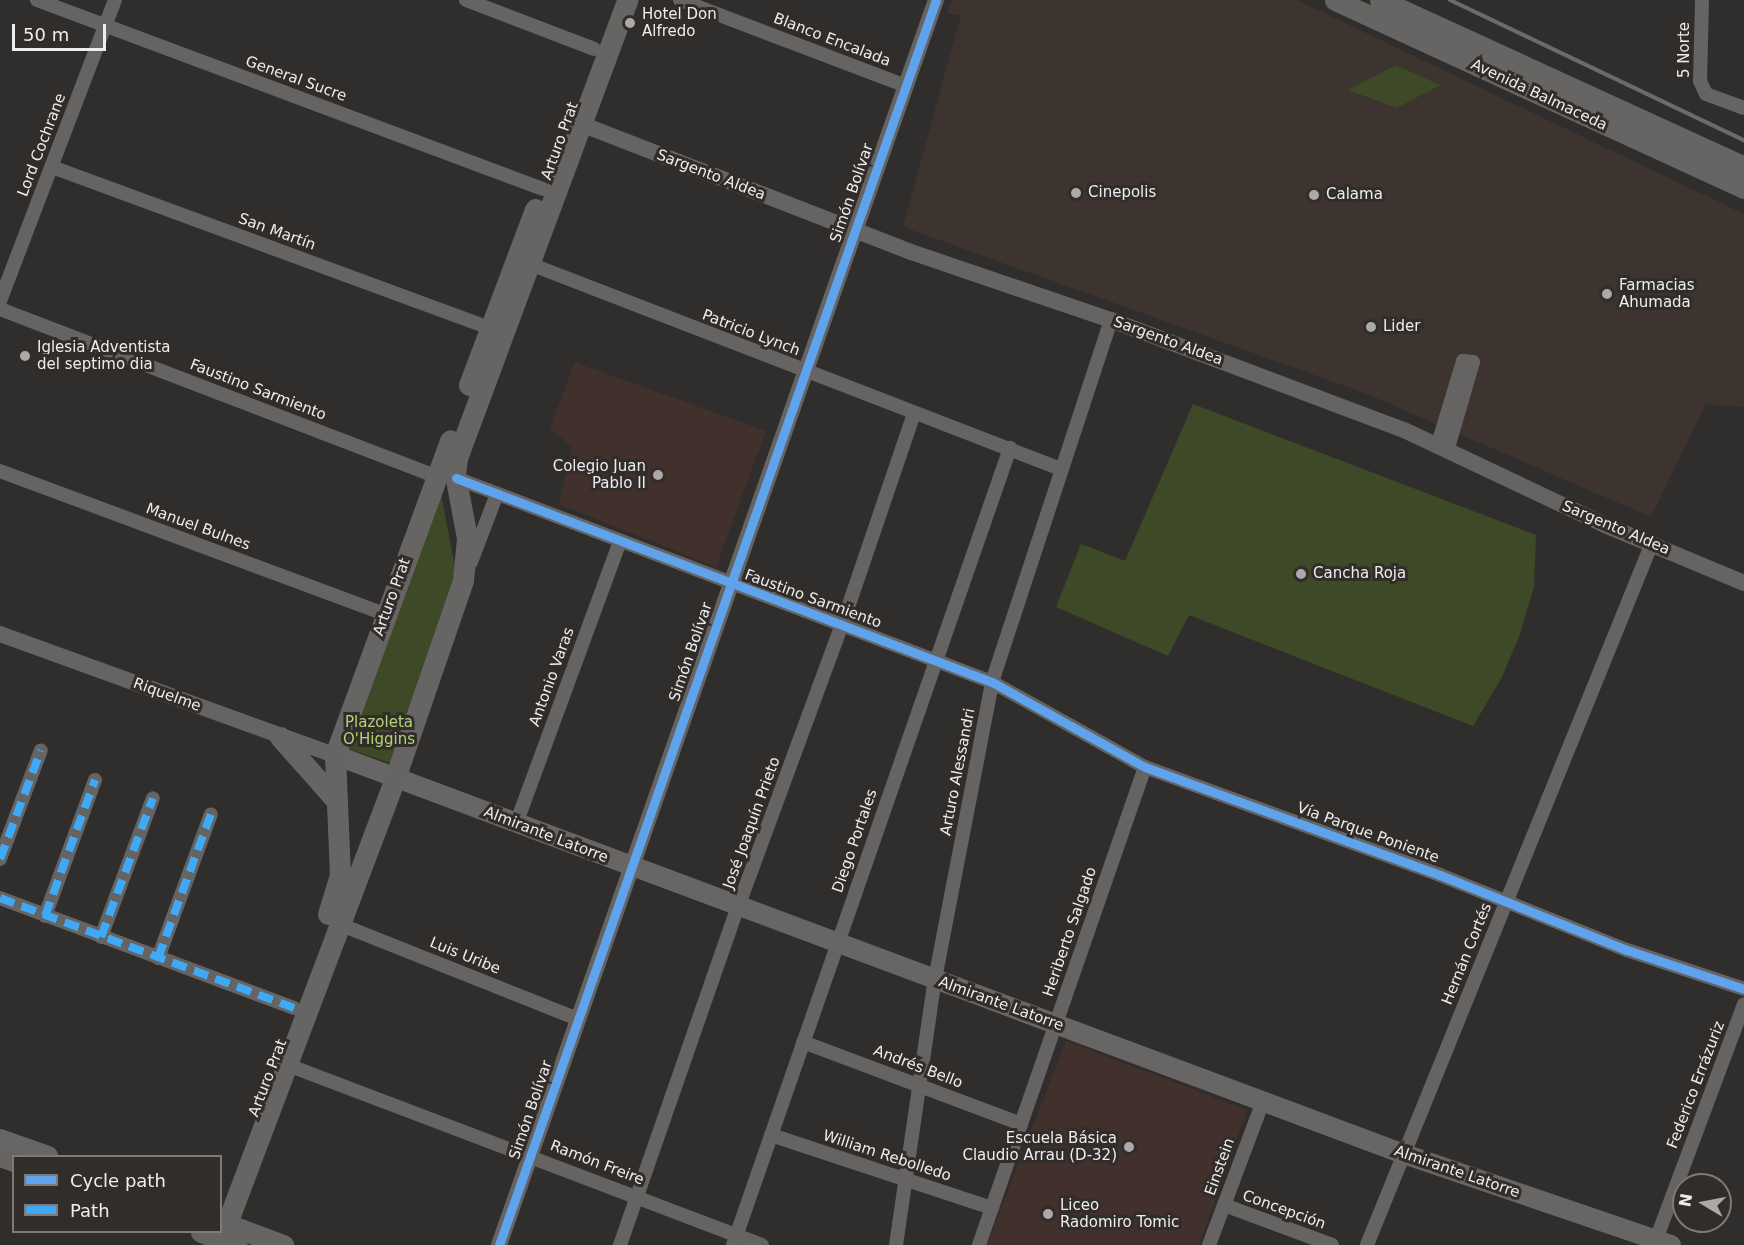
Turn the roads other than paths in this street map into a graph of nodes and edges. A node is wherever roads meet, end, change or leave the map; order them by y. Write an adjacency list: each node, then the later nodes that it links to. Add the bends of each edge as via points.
1 (37, 0): 11 (street, General Sucre)
2 (115, 0): 11 (street, Lord Cochrane)
3 (466, 0): 12 (street)
4 (612, 0): 12 (main road, Arturo Prat)
5 (627, 0): 15 (main road, Arturo Prat)
6 (680, 0): 13 (street, Blanco Encalada)
7 (936, 0): 13 (street, Simón Bolívar)
8 (1335, 0): 18 (main road, Avenida Balmaceda)
9 (1380, 0): 17 (main road, Avenida Balmaceda)
10 (1702, 0): 14 (street, 5 Norte, via 1700,81 1706,94)
11 (105, 26): 16 (street, Lord Cochrane); 19 (street, General Sucre)
12 (594, 49): 19 (main road, Arturo Prat)
13 (906, 86): 20 (street, Simón Bolívar)
14 (1744, 108)
15 (581, 124): 20 (street, Sargento Aldea); 21 (main road, Arturo Prat)
16 (51, 167): 22 (street, Lord Cochrane); 25 (street, San Martín)
17 (1744, 167)
18 (1744, 188)
19 (543, 189): 25 (main road, Arturo Prat)
20 (855, 231): 24 (street, Sargento Aldea); 26 (street, Simón Bolívar)
21 (530, 264): 26 (street, Patricio Lynch); 32 (main road, Arturo Prat, via 457,458)
22 (0, 301)
23 (0, 309): 32 (street, Faustino Sarmiento)
24 (1111, 320): 28 (street, Sargento Aldea); 30 (street, Arturo Alessandri)
25 (490, 328): 32 (main road, Arturo Prat)
26 (806, 372): 27 (street, Patricio Lynch); 38 (street, Simón Bolívar)
27 (914, 412): 29 (street, Patricio Lynch); 40 (street, José Joaquín Prieto)
28 (1443, 446): 28 (street, via 1473,362 1463,361); 35 (street, Sargento Aldea, via 1605,525)
29 (1010, 448): 30 (street, Patricio Lynch); 42 (street, Diego Portales)
30 (1061, 469): 43 (street, Arturo Alessandri)
31 (0, 471): 39 (street, Manuel Bulnes)
32 (446, 477): 33 (street, Faustino Sarmiento); 36 (main road, Arturo Prat, via 467,538); 39 (main road, Arturo Prat)
33 (497, 494): 34 (street, Faustino Sarmiento); 36 (street, Arturo Prat)
34 (620, 541): 38 (street, Faustino Sarmiento); 53 (street, Antonio Varas)
35 (1652, 543): 37 (street, Sargento Aldea); 57 (street, Hernán Cortés)
36 (463, 581): 48 (main road, Arturo Prat)
37 (1744, 584)
38 (731, 585): 40 (street, Faustino Sarmiento); 55 (street, Simón Bolívar)
39 (385, 614): 46 (main road, Arturo Prat)
40 (842, 626): 42 (street, Faustino Sarmiento); 58 (street, José Joaquín Prieto)
41 (0, 634): 44 (street, Riquelme)
42 (935, 660): 43 (street, Faustino Sarmiento); 62 (street, Diego Portales)
43 (992, 682): 47 (street, Vía Parque Poniente); 64 (street, Arturo Alessandri)
44 (279, 737): 46 (street, Riquelme); 51 (main road)
45 (41, 750): 54 (street)
46 (335, 755): 48 (main road, Almirante Latorre); 51 (main road, Arturo Prat)
47 (1144, 767): 57 (street, Vía Parque Poniente); 69 (street, Heriberto Salgado)
48 (395, 778): 53 (main road, Almirante Latorre); 60 (main road, Arturo Prat)
49 (95, 780): 59 (street)
50 (153, 798): 61 (street)
51 (334, 798): 67 (main road, Arturo Prat, via 339,876)
52 (211, 814): 63 (street)
53 (516, 824): 55 (main road, Almirante Latorre)
54 (0, 860)
55 (632, 867): 58 (main road, Almirante Latorre); 68 (street, Simón Bolívar)
56 (0, 898): 59 (street)
57 (1507, 901): 65 (street, Vía Parque Poniente, via 1627,950); 77 (street, Hernán Cortés)
58 (738, 907): 62 (main road, Almirante Latorre); 82 (street, José Joaquín Prieto)
59 (45, 916): 61 (street)
60 (339, 924): 68 (street, Luis Uribe); 71 (main road, Arturo Prat)
61 (101, 937): 63 (street)
62 (837, 944): 64 (main road, Almirante Latorre); 70 (street, Diego Portales)
63 (158, 958): 67 (street)
64 (935, 980): 69 (main road, Almirante Latorre); 72 (street, Arturo Alessandri)
65 (1744, 989)
66 (1744, 1004): 88 (street, Federico Errázuriz)
67 (294, 1008): 81 (main road, Arturo Prat)
68 (578, 1019): 79 (street, Simón Bolívar)
69 (1055, 1024): 73 (main road, Almirante Latorre); 74 (street, Heriberto Salgado)
70 (804, 1042): 72 (street, Andrés Bello); 75 (street, Diego Portales)
71 (285, 1065): 79 (street, Ramón Freire); 85 (main road, Arturo Prat)
72 (921, 1086): 74 (street, Andrés Bello); 80 (street, Arturo Alessandri)
73 (1263, 1101): 77 (main road, Almirante Latorre); 83 (street, Einstein)
74 (1021, 1124): 84 (street, Heriberto Salgado)
75 (771, 1135): 80 (street, William Rebolledo); 87 (street, Diego Portales)
76 (0, 1139): 78 (main road)
77 (1404, 1154): 88 (main road, Almirante Latorre); 97 (street, Hernán Cortés)
78 (45, 1155)
79 (531, 1155): 82 (street, Ramón Freire); 90 (street, Simón Bolívar)
80 (907, 1180): 84 (street, William Rebolledo); 93 (street, Arturo Alessandri)
81 (222, 1196)
82 (638, 1197): 87 (street, Ramón Freire); 91 (street, José Joaquín Prieto)
83 (1224, 1205): 95 (street, Einstein); 96 (street, Concepción)
84 (992, 1209): 94 (street, Heriberto Salgado)
85 (222, 1220)
86 (216, 1235): 89 (main road)
87 (735, 1240): 92 (street, Ramón Freire)
88 (1660, 1243)
89 (283, 1245)
90 (499, 1245)
91 (621, 1245)
92 (762, 1245)
93 (896, 1245)
94 (979, 1245)
95 (1209, 1245)
96 (1332, 1245)
97 (1368, 1245)

